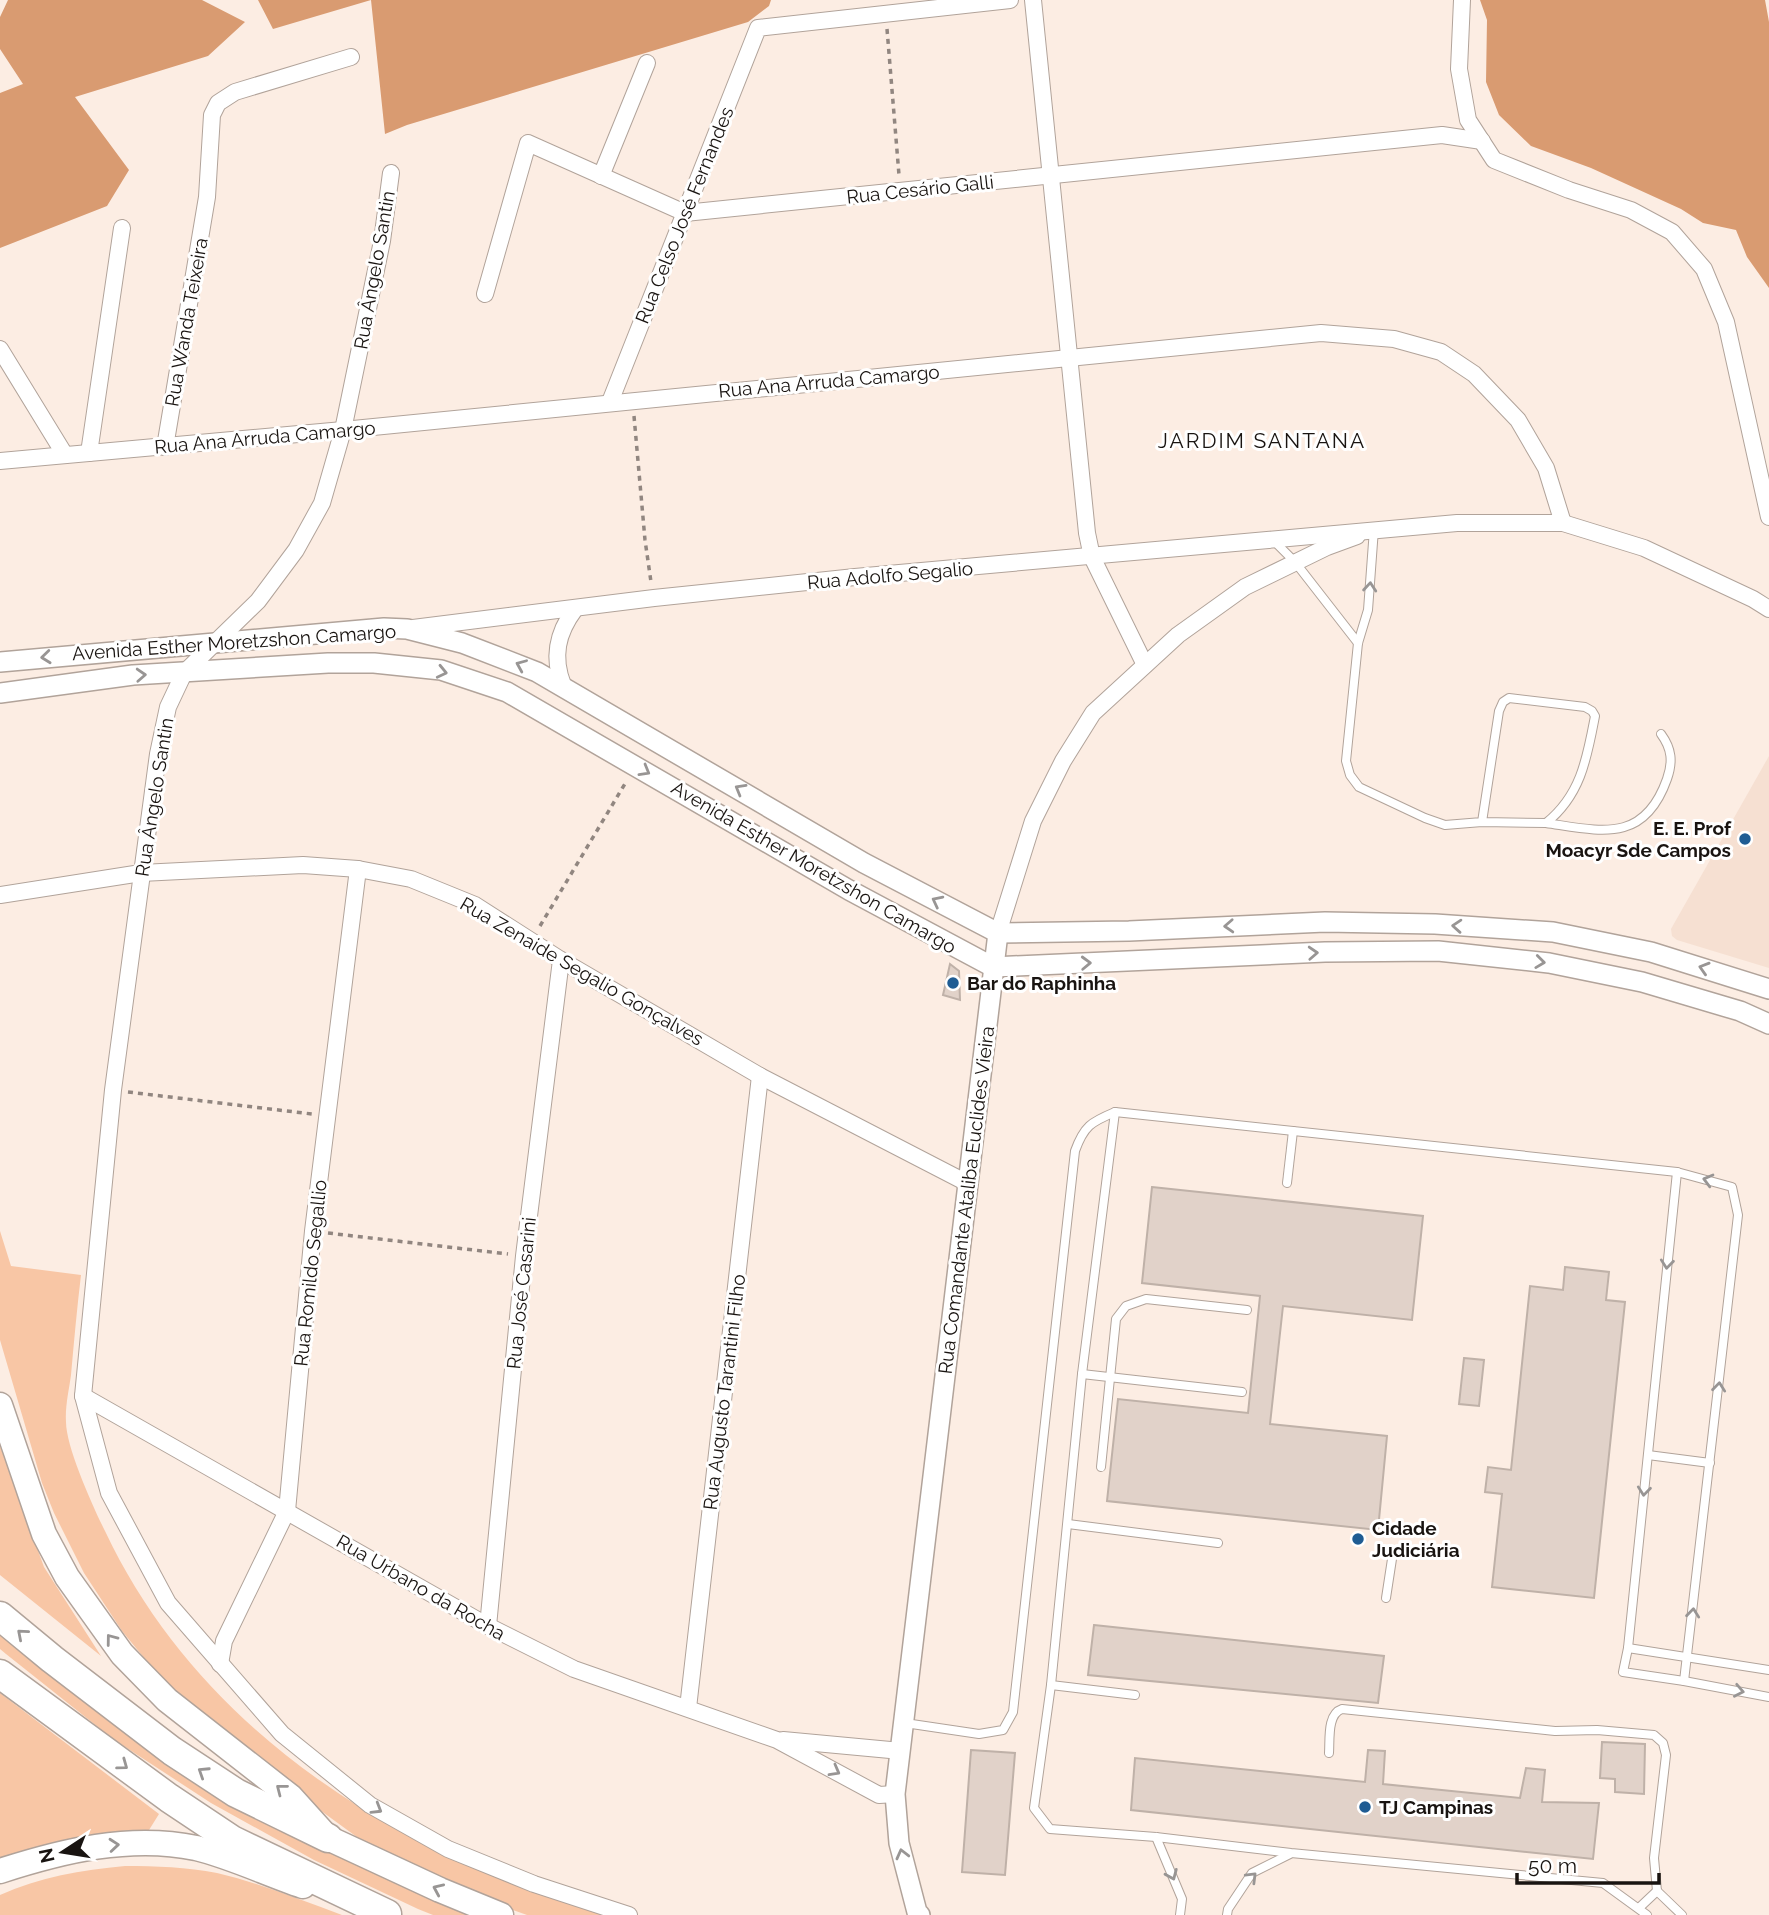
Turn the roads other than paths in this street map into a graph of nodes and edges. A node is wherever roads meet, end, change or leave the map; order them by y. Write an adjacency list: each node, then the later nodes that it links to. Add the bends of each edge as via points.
1 (1010, 0): 10 (street, Rua Celso José Fernandes, via 758,28)
2 (1033, 0): 8 (street)
3 (1462, 0): 6 (street, via 1459,69 1468,120)
4 (351, 57): 17 (street, Rua Wanda Teixeira, via 234,92 218,103 212,116 207,197)
5 (647, 63): 9 (street)
6 (1482, 141): 8 (street, Rua Cesário Galli, via 1441,135); 21 (street, via 1494,160 1631,210 1672,232 1704,268 1726,322)
7 (391, 173): 16 (street, Rua Ângelo Santin, via 382,241)
8 (1051, 175): 10 (street, Rua Cesário Galli); 14 (street)
9 (601, 176): 10 (street, Rua Cesário Galli); 12 (street, Rua Cesário Galli, via 528,143)
10 (685, 213): 15 (street, Rua Celso José Fernandes)
11 (122, 228): 18 (street)
12 (485, 294)
13 (0, 349): 19 (street)
14 (1069, 358): 15 (street, Rua Ana Arruda Camargo); 22 (street, Rua Ana Arruda Camargo, via 1321,333 1394,339 1441,352 1474,374 1518,420 1546,468); 25 (street)
15 (610, 402): 16 (street, Rua Ana Arruda Camargo)
16 (343, 430): 17 (street, Rua Ana Arruda Camargo); 31 (street, Rua Ângelo Santin, via 322,503 296,550 258,601)
17 (165, 447): 18 (street, Rua Ana Arruda Camargo)
18 (89, 453): 19 (street, Rua Ana Arruda Camargo)
19 (65, 455): 20 (street, Rua Ana Arruda Camargo)
20 (0, 461)
21 (1769, 517)
22 (1563, 523): 23 (street, Rua Adolfo Segalio); 28 (street, Rua Adolfo Segalio, via 1644,548)
23 (1374, 529): 24 (street, Rua Adolfo Segalio); 26 (street, Rua Comandante Ataliba Euclides Vieira); 30 (lane, one-way to 23, via 1368,610)
24 (1272, 539): 25 (street, Rua Adolfo Segalio); 26 (lane)
25 (1091, 557): 27 (street, Rua Adolfo Segalio, via 855,577); 33 (street)
26 (1295, 562): 30 (lane); 33 (street, Rua Comandante Ataliba Euclides Vieira, via 1245,587)
27 (575, 609): 29 (street, Rua Adolfo Segalio); 35 (street, via 558,641 557,671)
28 (1769, 610)
29 (407, 629): 31 (street, Avenida Esther Moretzshon Camargo); 35 (street, Avenida Esther Moretzshon Camargo, one-way to 29, via 504,658)
30 (1358, 643): 38 (lane, via 1346,761 1350,775 1359,787 1425,818 1445,825)
31 (211, 644): 32 (street, Avenida Esther Moretzshon Camargo, one-way to 32); 34 (street, Rua Ângelo Santin)
32 (0, 662)
33 (1145, 665): 43 (street, Rua Comandante Ataliba Euclides Vieira, via 1093,713 1063,761 1033,821)
34 (184, 673): 36 (street, Avenida Esther Moretzshon Camargo, one-way to 34, via 133,675); 41 (street, Rua Ângelo Santin, via 168,707); 45 (street, Avenida Esther Moretzshon Camargo, one-way to 45, via 374,663 441,670 507,692 861,897)
35 (563, 685): 43 (street, Avenida Esther Moretzshon Camargo, one-way to 35, via 864,863)
36 (0, 693)
37 (1661, 734): 39 (lane, via 1670,746 1670,771 1661,796 1643,819 1619,829 1599,830)
38 (1482, 822): 39 (lane); 39 (lane, via 1499,711 1510,698 1585,707 1595,716 1586,764 1565,806)
39 (1546, 823)
40 (358, 869): 41 (street, Rua Zenaide Segalio Gonçalves, via 303,865); 44 (street, Rua Zenaide Segalio Gonçalves, via 411,879 475,905); 63 (street, Rua Romildo Segallio, via 313,1231)
41 (141, 873): 42 (street, Rua Zenaide Segalio Gonçalves); 58 (street, Rua Ângelo Santin, via 113,1090)
42 (0, 895)
43 (998, 933): 45 (street, Rua Comandante Ataliba Euclides Vieira); 46 (street, Avenida Esther Moretzshon Camargo, one-way to 43, via 1651,952 1553,932 1325,922)
44 (561, 960): 48 (street, Rua Zenaide Segalio Gonçalves); 69 (street, Rua José Casarini, via 524,1256)
45 (993, 967): 47 (street, one-way to 47, via 1438,951 1549,963 1642,982); 53 (street, Rua Comandante Ataliba Euclides Vieira)
46 (1769, 989)
47 (1769, 1024)
48 (760, 1076): 53 (street, Rua Zenaide Segalio Gonçalves); 79 (street, Rua Augusto Tarantini Filho)
49 (1115, 1112): 50 (lane); 55 (lane); 80 (lane, via 1082,1131 1074,1151 1013,1712 1003,1730 979,1734)
50 (1293, 1131): 51 (lane); 52 (lane)
51 (1677, 1172): 60 (lane, one-way to 60); 61 (lane, one-way to 51, via 1738,1214 1732,1187)
52 (1287, 1183)
53 (969, 1184): 80 (street, Rua Comandante Ataliba Euclides Vieira)
54 (1248, 1310): 56 (lane, via 1146,1299 1126,1306 1116,1319)
55 (1082, 1374): 56 (lane); 64 (lane)
56 (1110, 1376): 57 (lane); 62 (lane)
57 (1242, 1392)
58 (83, 1396): 63 (street, Rua Urbano da Rocha); 72 (street, via 109,1493 168,1603)
59 (0, 1405): 86 (highway, one-way to 59, via 291,1797 167,1700 122,1654 67,1577 44,1534)
60 (1648, 1455): 61 (lane); 70 (lane, one-way to 70)
61 (1710, 1463): 71 (lane, one-way to 61)
62 (1101, 1467)
63 (287, 1511): 69 (street, Rua Urbano da Rocha); 72 (street, Rua Romildo Segallio, via 224,1641)
64 (1068, 1524): 65 (lane); 76 (lane)
65 (1218, 1543)
66 (1392, 1559): 67 (lane)
67 (1387, 1598)
68 (0, 1616): 86 (highway, one-way to 68, via 236,1793 172,1751)
69 (488, 1626): 79 (street, Rua Urbano da Rocha, via 574,1669)
70 (1628, 1648): 71 (lane); 75 (lane, via 1623,1672)
71 (1688, 1656): 73 (lane); 75 (lane)
72 (220, 1664): 94 (street, one-way to 94, via 282,1734 370,1805 448,1849)
73 (1769, 1670)
74 (0, 1675): 91 (highway, one-way to 91, via 232,1840)
75 (1684, 1681): 77 (lane, one-way to 77)
76 (1051, 1685): 78 (lane); 85 (lane, via 1034,1808 1050,1829)
77 (1768, 1694)
78 (1135, 1695)
79 (688, 1708): 81 (street, Rua Urbano da Rocha)
80 (905, 1723): 82 (street, Rua Comandante Ataliba Euclides Vieira)
81 (777, 1740): 82 (street, Rua Urbano da Rocha); 84 (street, Rua Urbano da Rocha, one-way to 84, via 879,1795)
82 (901, 1751): 84 (street, Rua Comandante Ataliba Euclides Vieira)
83 (1329, 1753): 89 (lane, via 1332,1718 1342,1709 1555,1731 1654,1735 1663,1743 1665,1755 1654,1858)
84 (895, 1794): 92 (street, Rua Comandante Ataliba Euclides Vieira, one-way to 84, via 899,1843)
85 (1156, 1837): 87 (lane); 95 (lane, one-way to 95, via 1182,1899)
86 (328, 1838): 93 (highway, one-way to 86)
87 (1291, 1853): 90 (lane, via 1604,1883); 96 (lane, one-way to 87, via 1252,1873)
88 (0, 1871): 91 (highway, one-way to 91, via 78,1849 142,1843 194,1848)
89 (1657, 1891): 90 (lane); 98 (lane)
90 (1640, 1908): 97 (lane)
91 (389, 1914)
92 (918, 1914)
93 (501, 1915)
94 (629, 1915)
95 (1180, 1915)
96 (1227, 1915)
97 (1647, 1915)
98 (1682, 1915)

